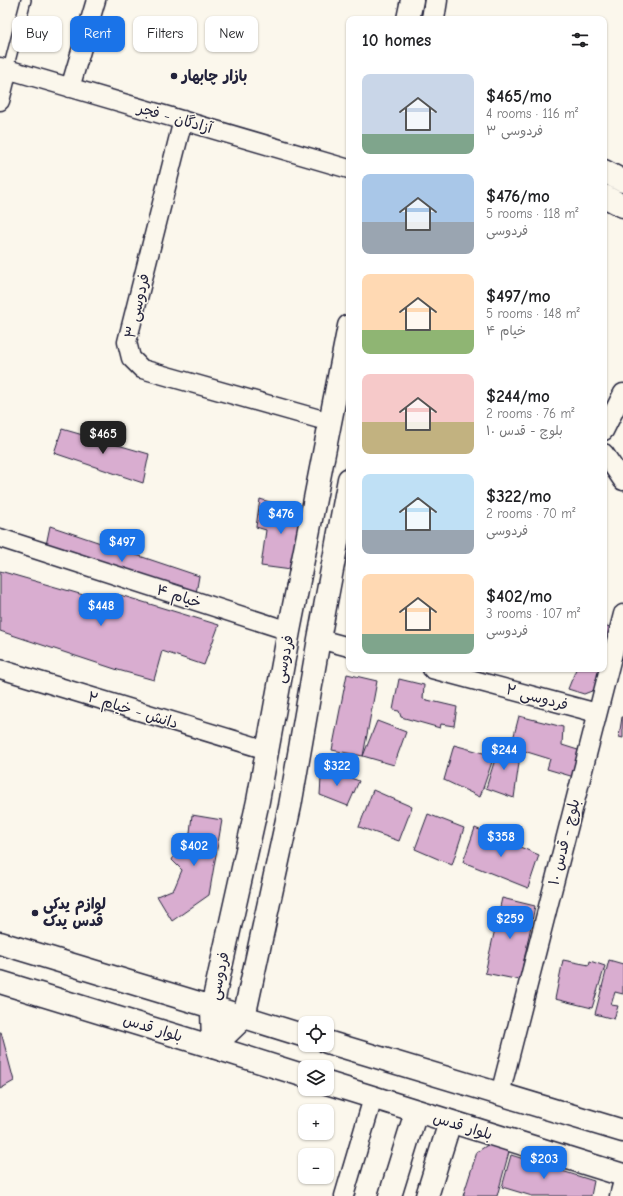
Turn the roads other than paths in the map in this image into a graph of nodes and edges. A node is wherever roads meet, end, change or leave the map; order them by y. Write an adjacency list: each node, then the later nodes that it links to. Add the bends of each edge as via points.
1 (26, 0): 5 (lane)
2 (96, 0): 6 (street)
3 (436, 0): 4 (street)
4 (433, 16)
5 (4, 68): 6 (street, آزادگان - فجر); 7 (street)
6 (70, 88): 8 (street, آزادگان - فجر)
7 (0, 101)
8 (182, 120): 9 (street, آزادگان - فجر); 16 (street, فردوسی ۳, via 127,342 131,358 142,369)
9 (346, 168)
10 (607, 173): 11 (street)
11 (623, 181)
12 (607, 198): 13 (street)
13 (623, 206)
14 (346, 341): 16 (street, فردوسی)
15 (623, 393): 17 (street)
16 (330, 422): 23 (street, فردوسی)
17 (607, 425)
18 (607, 458): 19 (street)
19 (623, 482)
20 (346, 495): 24 (street, فردوسی)
21 (0, 538): 23 (street, خیام ۴)
22 (623, 614): 28 (street, بلوچ - قدس ۱۰)
23 (289, 631): 29 (street, فردوسی)
24 (319, 639): 25 (street); 33 (street, فردوسی, via 290,806)
25 (346, 646)
26 (0, 669): 29 (street, دانش - خیام ۲)
27 (443, 672): 28 (street, فردوسی ۲)
28 (597, 713): 39 (street, بلوچ - قدس ۱۰)
29 (267, 750): 32 (street, فردوسی)
30 (0, 943): 32 (street)
31 (0, 982): 36 (street, بلوار قدس)
32 (212, 1007): 33 (street); 36 (street, فردوسی)
33 (244, 1017): 34 (street); 36 (street)
34 (298, 1034)
35 (334, 1044): 39 (street)
36 (213, 1047): 37 (street, بلوار قدس)
37 (298, 1074)
38 (334, 1085): 40 (street, بلوار قدس)
39 (500, 1094): 43 (street)
40 (373, 1098): 41 (street, بلوار قدس); 46 (street)
41 (416, 1112): 42 (street, بلوار قدس); 47 (street)
42 (450, 1122): 44 (street, بلوار قدس); 48 (street)
43 (623, 1132)
44 (623, 1175)
45 (623, 1181): 49 (street)
46 (344, 1196)
47 (390, 1196)
48 (427, 1196)
49 (619, 1196)

